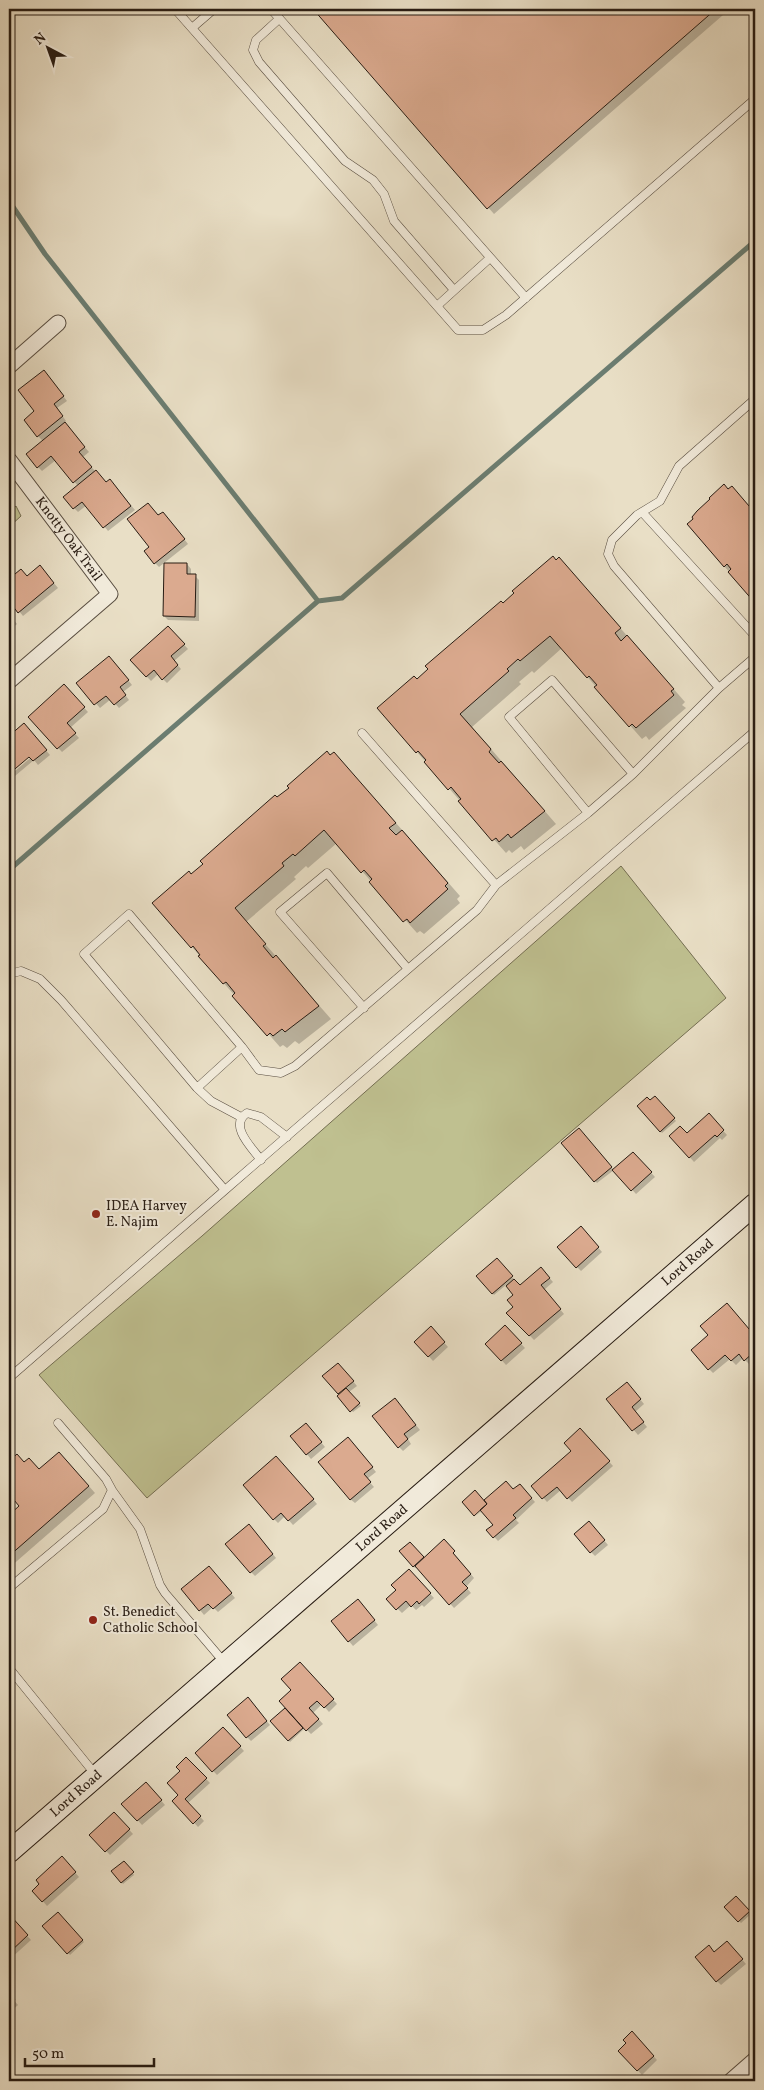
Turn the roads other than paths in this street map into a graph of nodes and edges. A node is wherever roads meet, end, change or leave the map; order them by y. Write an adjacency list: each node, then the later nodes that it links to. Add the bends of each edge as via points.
1 (175, 9): 5 (lane)
2 (214, 9): 5 (lane)
3 (271, 9): 4 (lane)
4 (280, 19): 7 (lane); 8 (lane, via 256,40 253,50 259,62 345,162 373,180 384,194 394,221)
5 (192, 28): 10 (lane)
6 (755, 99): 9 (lane)
7 (490, 258): 8 (lane); 9 (lane)
8 (454, 290): 10 (lane)
9 (526, 298): 10 (lane, via 483,330 458,330)
10 (436, 306)
11 (58, 323): 12 (street)
12 (9, 366)
13 (755, 399): 15 (lane, via 679,466 660,501)
14 (9, 460): 18 (street, Knotty Oak Trail, via 110,594)
15 (642, 512): 16 (lane); 19 (lane, via 612,540 608,554 614,566)
16 (755, 636)
17 (755, 657): 19 (lane)
18 (9, 682)
19 (719, 688): 22 (lane)
20 (755, 731): 31 (lane)
21 (362, 733): 24 (lane)
22 (633, 774): 23 (lane); 23 (lane, via 552,680 509,717)
23 (588, 813): 24 (lane)
24 (496, 885): 25 (lane, via 477,910)
25 (408, 969): 27 (lane); 27 (lane, via 327,873 280,912)
26 (9, 974): 33 (lane, via 21,971 40,979)
27 (364, 1008): 28 (lane, via 295,1066 281,1073 259,1070)
28 (242, 1047): 29 (lane); 29 (lane, via 129,914 84,954)
29 (196, 1088): 30 (lane, via 211,1101)
30 (241, 1116): 31 (lane, via 247,1113 261,1117); 32 (lane, via 241,1132)
31 (287, 1137): 32 (lane)
32 (261, 1160): 33 (lane)
33 (225, 1190): 35 (lane)
34 (755, 1204): 39 (street, Lord Road)
35 (9, 1378)
36 (58, 1423): 37 (lane)
37 (112, 1490): 38 (lane, via 103,1509); 39 (lane, via 140,1529 165,1593)
38 (9, 1588)
39 (226, 1664): 41 (street, Lord Road)
40 (9, 1668): 41 (lane)
41 (96, 1776): 42 (street, Lord Road)
42 (9, 1852)
43 (755, 2060): 44 (street)
44 (731, 2081)

